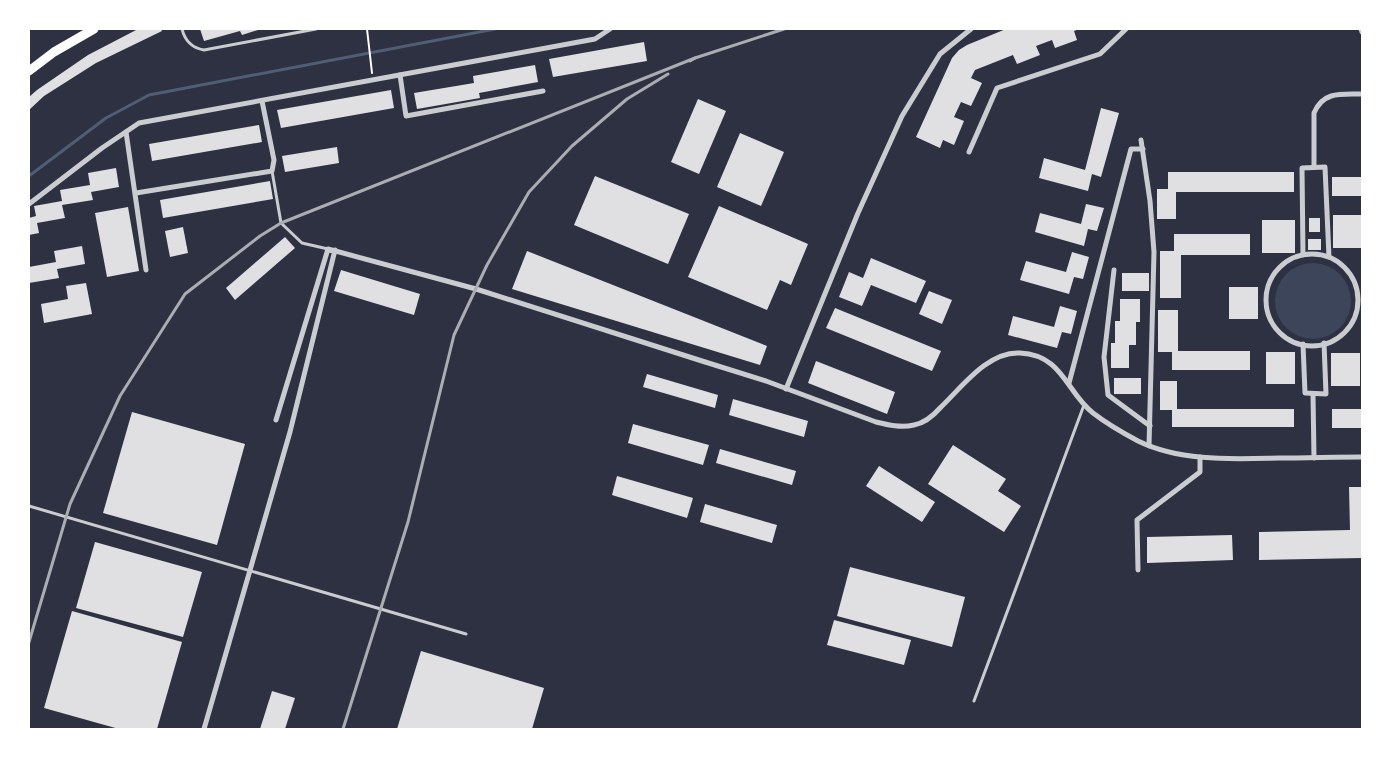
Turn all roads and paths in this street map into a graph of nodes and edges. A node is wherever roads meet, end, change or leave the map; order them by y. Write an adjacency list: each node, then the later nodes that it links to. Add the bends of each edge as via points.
1 (94, 29): 9 (main road)
2 (182, 29): 3 (lane, via 190,44 204,50)
3 (316, 29)
4 (367, 29): 8 (path)
5 (610, 29): 10 (street, via 595,39)
6 (971, 29): 31 (street, via 940,54 902,116 858,213)
7 (1126, 29): 17 (street, via 1100,54 997,88)
8 (371, 61)
9 (30, 67)
10 (400, 75): 11 (street, via 406,116); 13 (street)
11 (543, 91)
12 (1362, 94): 18 (street, via 1335,94 1317,106 1314,113)
13 (262, 101): 14 (street, via 139,123); 19 (street, via 274,160)
14 (126, 132): 20 (street); 21 (street)
15 (1141, 140): 16 (street)
16 (1143, 150): 30 (street, via 1132,149); 35 (street, via 1154,252)
17 (969, 152)
18 (1314, 167): 24 (street, via 1302,168); 25 (street, via 1325,167)
19 (272, 171): 20 (street); 22 (lane, via 281,223 302,243)
20 (136, 193): 26 (street)
21 (29, 204)
22 (328, 249): 23 (street); 34 (street)
23 (334, 250): 31 (street, via 476,289); 41 (street, via 290,432)
24 (1303, 255): 25 (street); 29 (street, via 1279,267 1269,282 1266,300 1269,317 1279,332)
25 (1330, 257): 28 (street, via 1350,274 1358,299 1355,317 1345,332)
26 (146, 270)
27 (1114, 270): 35 (street, via 1104,357 1108,395)
28 (1324, 343): 29 (street); 32 (street, via 1326,394)
29 (1303, 344): 32 (street, via 1305,394)
30 (1069, 383): 31 (street, via 1045,360 1033,355 1007,354 981,368 934,415 906,426 876,422); 33 (street)
31 (786, 389)
32 (1313, 394): 39 (street)
33 (1084, 404): 36 (street, via 1093,413); 44 (lane)
34 (276, 420)
35 (1150, 426): 36 (street)
36 (1150, 446): 38 (street)
37 (1362, 456): 39 (street)
38 (1200, 457): 39 (street); 42 (street, via 1200,472 1136,520)
39 (1314, 458)
40 (29, 506): 41 (lane)
41 (250, 570): 43 (lane); 45 (street)
42 (1138, 570)
43 (466, 634)
44 (974, 700)
45 (204, 729)

